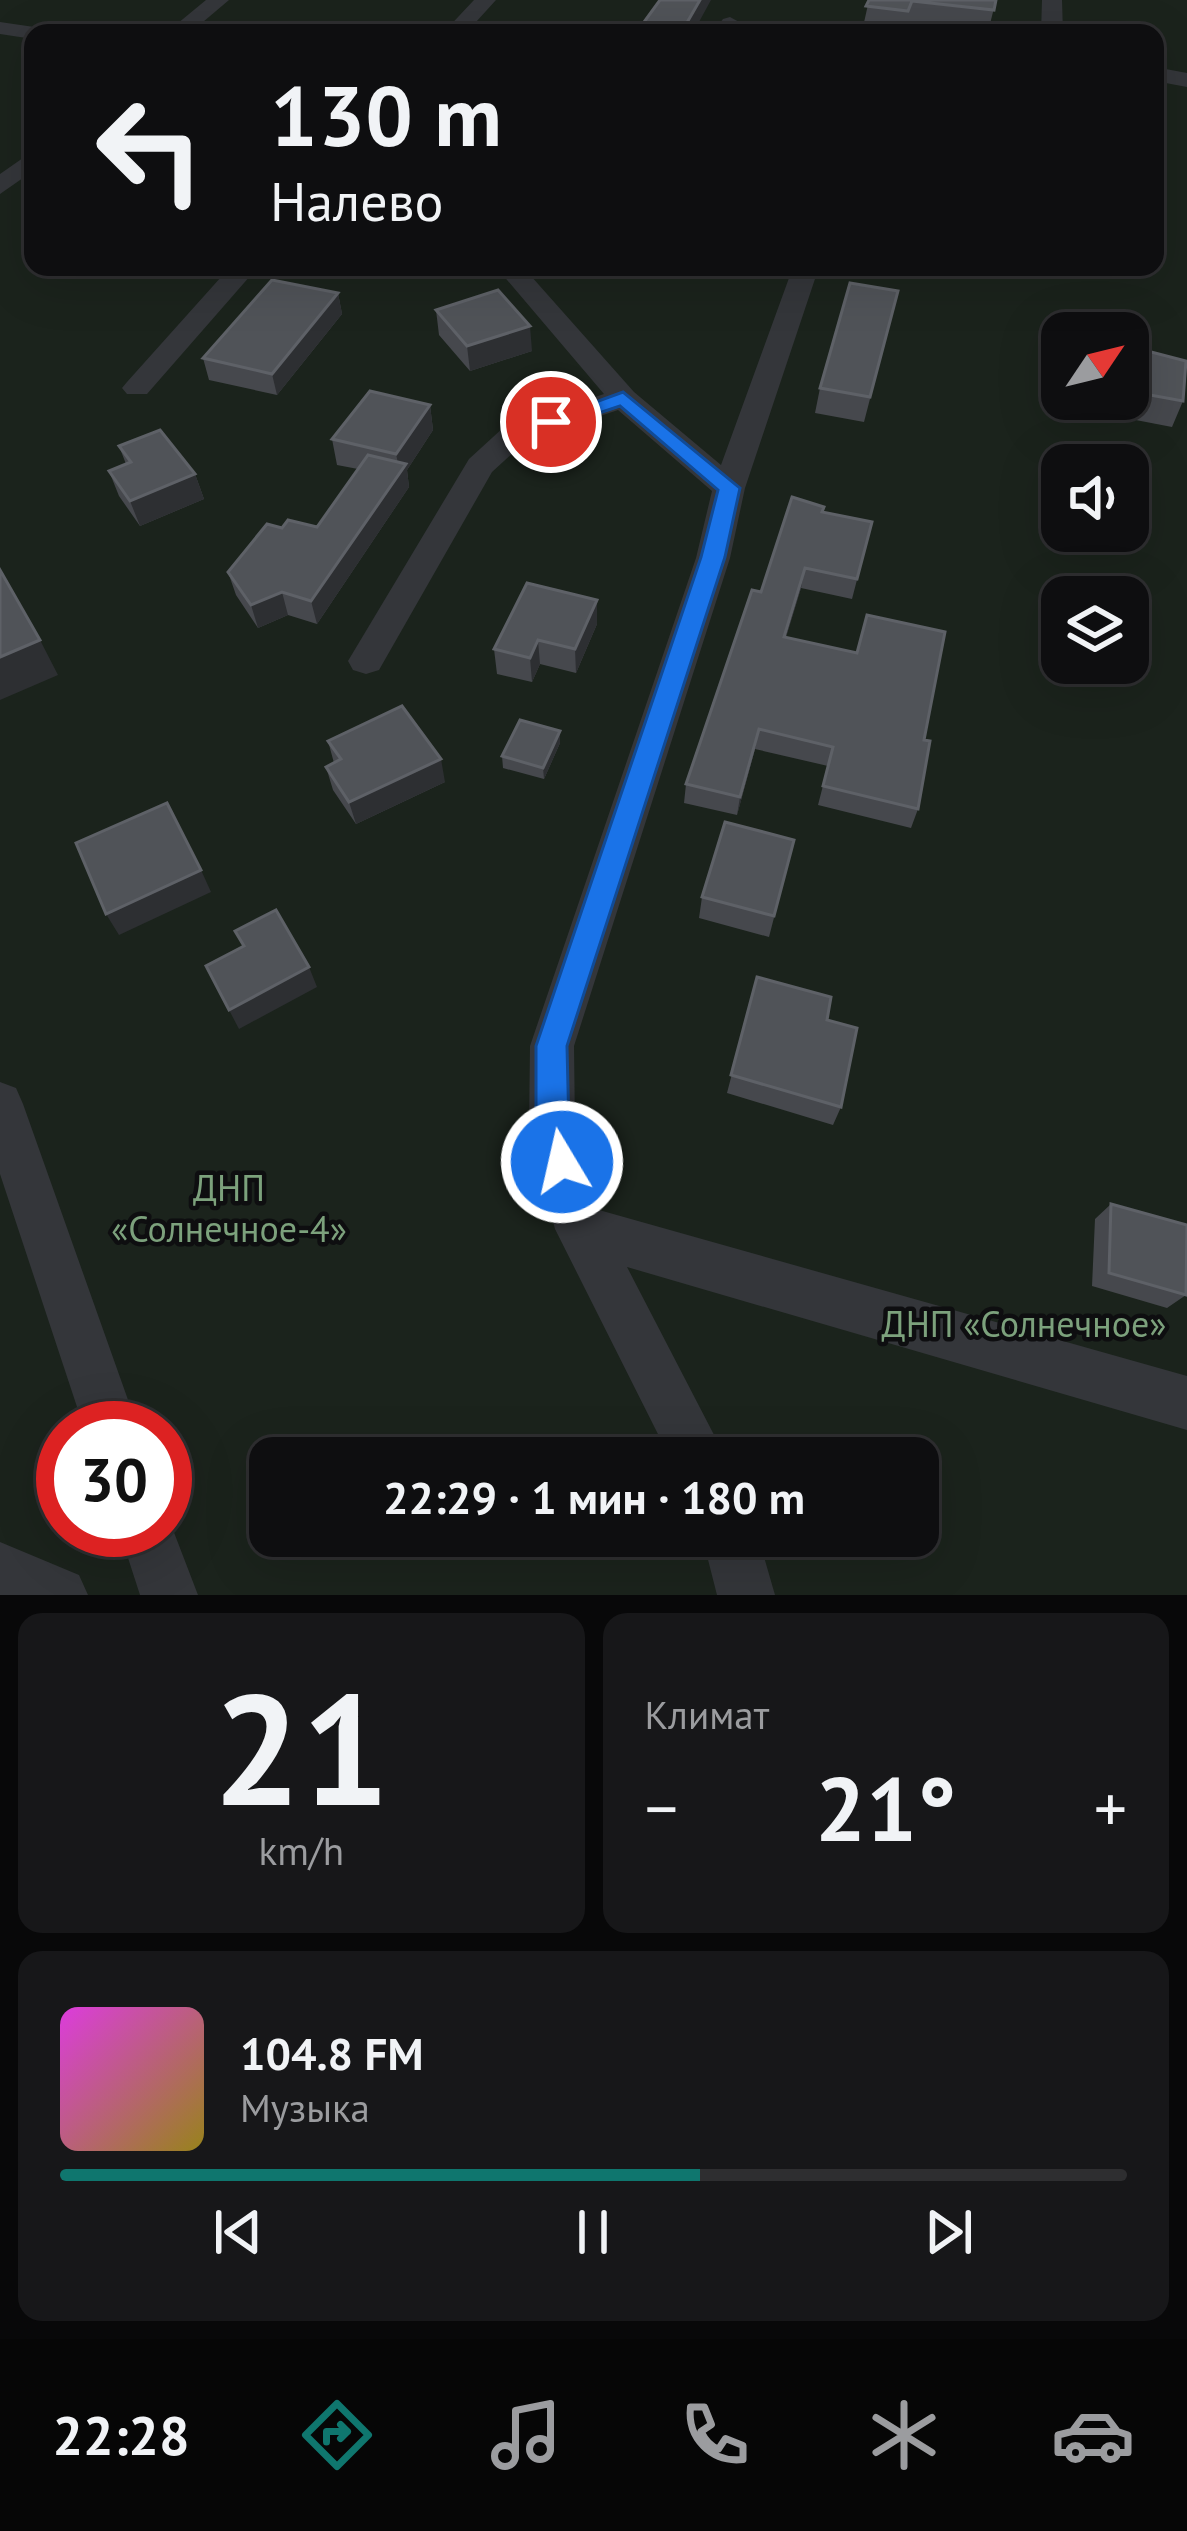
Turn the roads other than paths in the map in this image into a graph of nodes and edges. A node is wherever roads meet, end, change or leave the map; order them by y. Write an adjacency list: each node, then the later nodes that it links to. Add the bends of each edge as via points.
1 (219, 0): 3 (street)
2 (486, 0): 4 (street)
3 (188, 24)
4 (463, 24)
5 (24, 166): 6 (street)
6 (0, 187)
7 (237, 276): 10 (street)
8 (517, 276): 11 (street)
9 (803, 276): 12 (street)
10 (137, 388)
11 (623, 398): 12 (street); 13 (street, via 515,434 480,466)
12 (729, 488): 15 (street, via 552,1046 552,1128)
13 (366, 661)
14 (0, 1104): 16 (street)
15 (580, 1229): 17 (street); 18 (street)
16 (102, 1401)
17 (1187, 1403)
18 (688, 1437)
19 (156, 1557): 23 (street)
20 (736, 1557): 24 (street)
21 (0, 1570): 22 (street)
22 (59, 1595)
23 (169, 1595)
24 (746, 1595)

